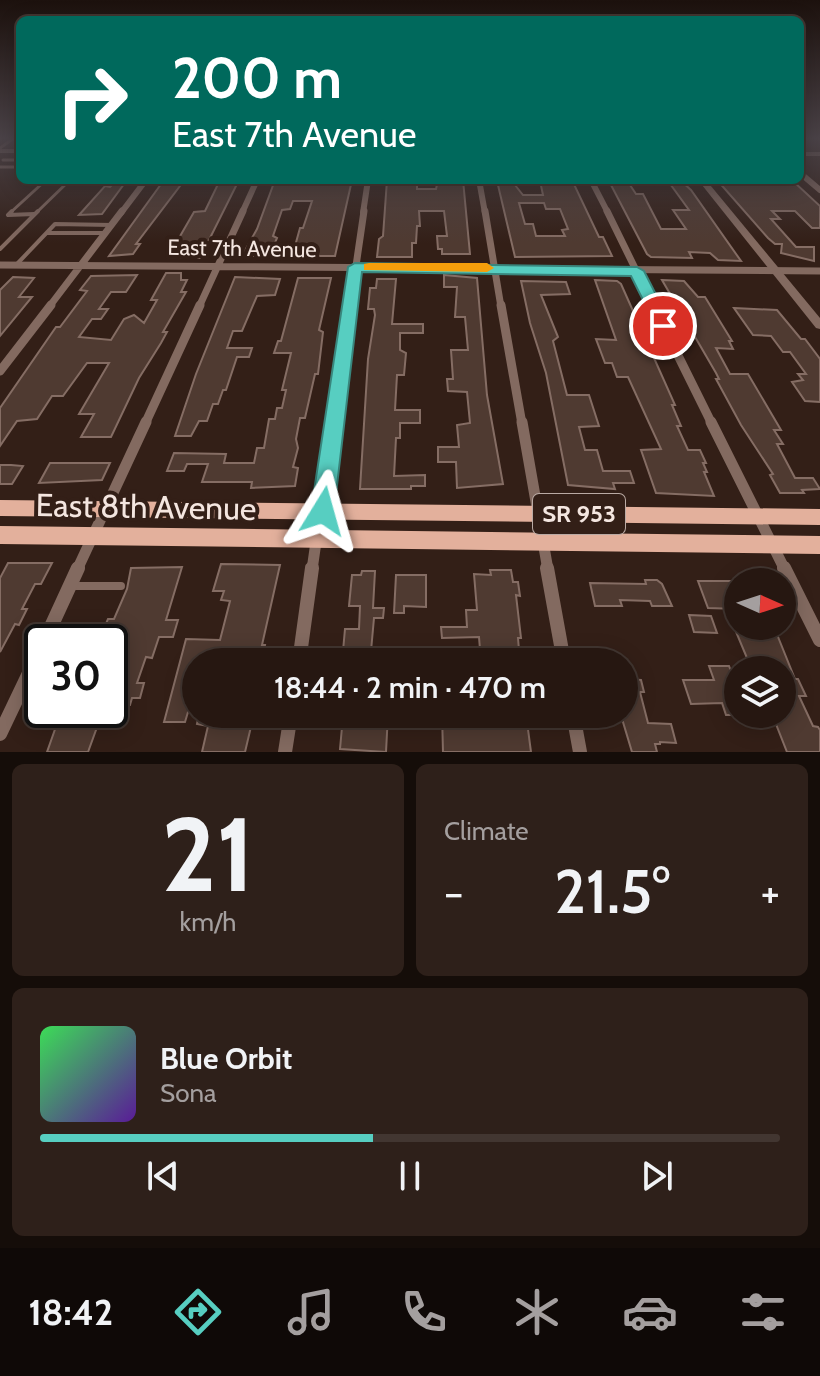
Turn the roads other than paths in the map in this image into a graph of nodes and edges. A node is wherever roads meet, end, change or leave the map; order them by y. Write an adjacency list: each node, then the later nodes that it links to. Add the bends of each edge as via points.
1 (804, 176): 10 (street)
2 (42, 184): 11 (lane, via 8,215)
3 (66, 184): 11 (lane)
4 (143, 184): 12 (street)
5 (255, 184): 19 (street)
6 (367, 184): 20 (street)
7 (480, 184): 21 (street)
8 (593, 184): 23 (street)
9 (705, 184): 22 (street)
10 (820, 190)
11 (35, 214): 15 (lane)
12 (113, 225): 13 (lane, via 55,224); 14 (street)
13 (47, 233): 14 (lane); 17 (lane)
14 (106, 233): 18 (street)
15 (0, 249)
16 (0, 265): 17 (street, East 7th Avenue)
17 (16, 265): 18 (street, East 7th Avenue)
18 (83, 265): 19 (street, East 7th Avenue); 26 (street)
19 (218, 265): 20 (street, East 7th Avenue); 28 (street)
20 (355, 267): 21 (street, East 7th Avenue); 29 (street)
21 (494, 268): 23 (street, East 7th Avenue); 30 (street)
22 (776, 270): 23 (street, East 7th Avenue); 24 (street, East 7th Avenue); 25 (street)
23 (637, 271): 31 (street)
24 (820, 271)
25 (820, 325)
26 (0, 371)
27 (0, 508): 28 (main road, East 8th Avenue / SR 953)
28 (108, 509): 29 (main road, East 8th Avenue / SR 953); 34 (street)
29 (323, 511): 30 (main road, East 8th Avenue / SR 953); 35 (street)
30 (539, 513): 31 (main road, East 8th Avenue / SR 953); 36 (street)
31 (758, 516): 32 (main road, East 8th Avenue / SR 953); 37 (street)
32 (820, 517)
33 (0, 535): 34 (main road, East 8th Avenue / SR 953)
34 (95, 536): 35 (main road, East 8th Avenue / SR 953); 39 (street)
35 (318, 539): 36 (main road, East 8th Avenue / SR 953); 43 (street)
36 (544, 540): 37 (main road, East 8th Avenue / SR 953); 44 (street)
37 (771, 544): 38 (main road, East 8th Avenue / SR 953); 42 (street)
38 (820, 545)
39 (71, 586): 40 (lane); 41 (street)
40 (121, 586)
41 (53, 624)
42 (820, 640)
43 (301, 648)
44 (562, 648)
45 (24, 684): 48 (street)
46 (289, 728): 49 (street)
47 (576, 728): 50 (street)
48 (0, 734)
49 (285, 752)
50 (580, 752)

